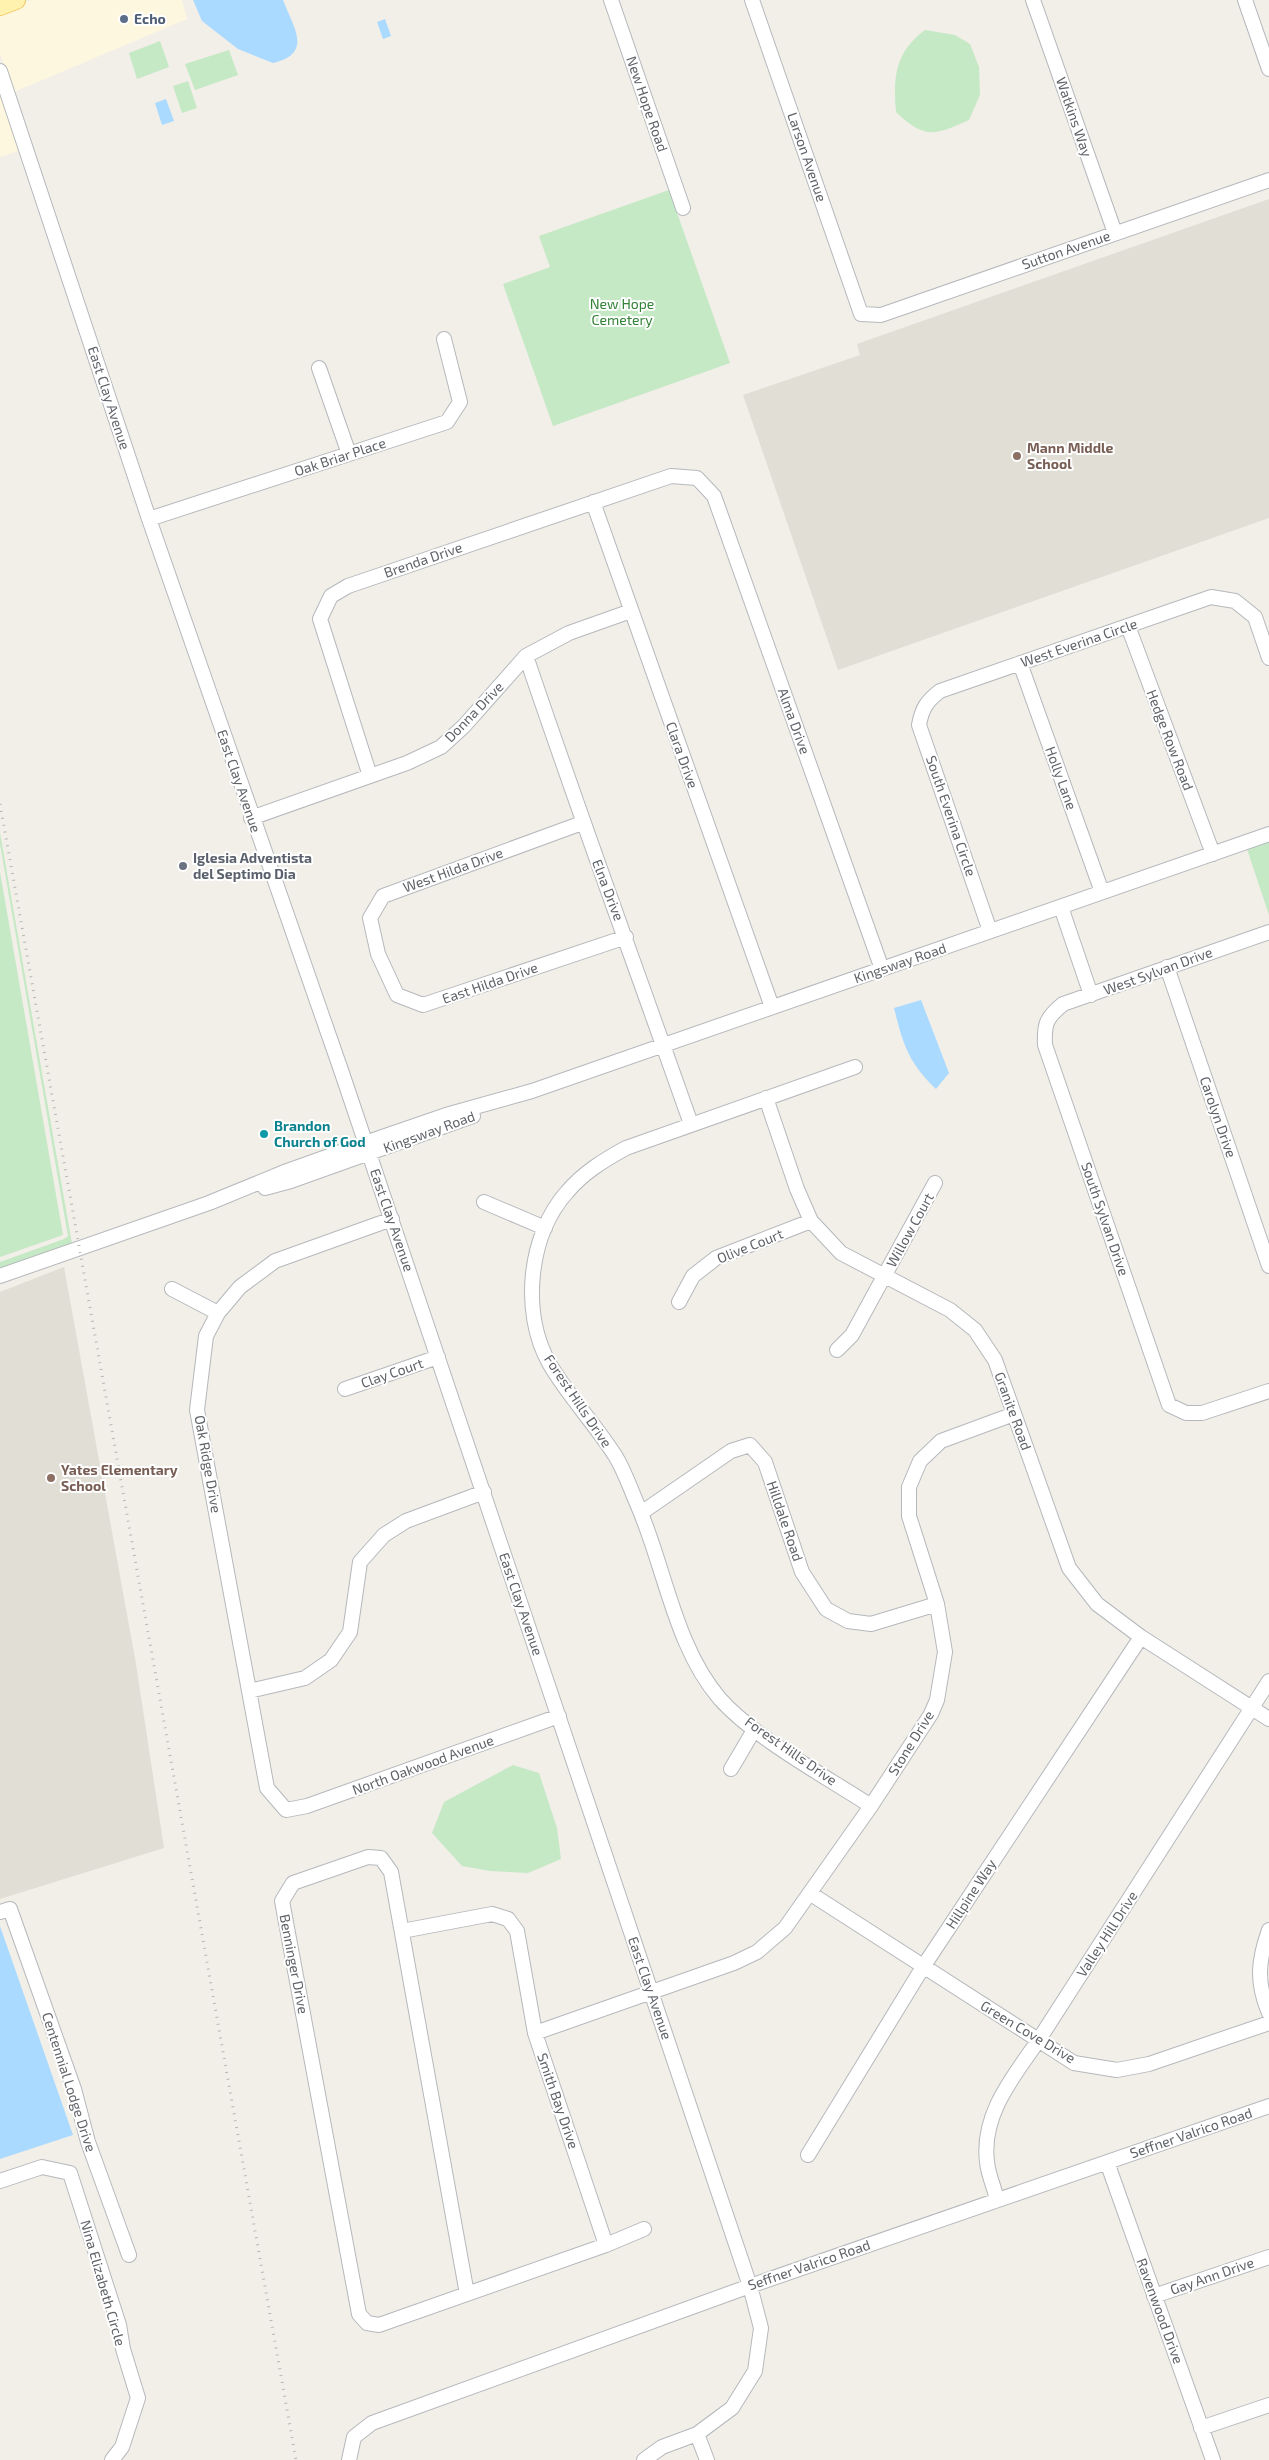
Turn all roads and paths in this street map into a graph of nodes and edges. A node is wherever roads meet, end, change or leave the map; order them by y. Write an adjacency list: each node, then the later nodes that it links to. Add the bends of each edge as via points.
1 (16, 0): 6 (main road)
2 (611, 0): 10 (street, New Hope Road)
3 (752, 0): 12 (street, Larson Avenue)
4 (1033, 0): 11 (street, Watkins Way)
5 (1245, 0): 7 (street)
6 (0, 6)
7 (1269, 69)
8 (0, 71): 18 (street, East Clay Avenue)
9 (1269, 180): 11 (street, Sutton Avenue)
10 (683, 208)
11 (1115, 233): 12 (street, Sutton Avenue, via 881,314)
12 (861, 314)
13 (444, 339): 15 (street, Oak Briar Place, via 460,402 447,422)
14 (319, 368): 15 (street)
15 (349, 454): 18 (street, Oak Briar Place)
16 (697, 478): 17 (street, Brenda Drive, via 671,476); 37 (street, Alma Drive, via 714,496)
17 (593, 502): 19 (street, Clara Drive); 25 (street, Brenda Drive, via 348,586 331,596 320,619)
18 (149, 519): 26 (street, East Clay Avenue)
19 (631, 611): 21 (street, Donna Drive, via 569,633); 39 (street, Clara Drive)
20 (1128, 626): 22 (street, West Everina Circle, via 1211,597 1235,601 1255,617); 23 (street, West Everina Circle); 29 (street, Hedge Row Road)
21 (526, 656): 25 (street, Donna Drive, via 441,747); 27 (street, Elna Drive)
22 (1269, 658)
23 (1020, 663): 24 (street, West Everina Circle, via 940,691); 30 (street, Holly Lane)
24 (926, 702): 32 (street, South Everina Circle, via 919,725)
25 (370, 776): 26 (street, Donna Drive)
26 (252, 818): 45 (street, East Clay Avenue)
27 (582, 823): 34 (street, Elna Drive); 35 (street, West Hilda Drive, via 383,896 370,918)
28 (1269, 834): 29 (street, Kingsway Road)
29 (1213, 854): 30 (street, Kingsway Road)
30 (1102, 892): 31 (street, Kingsway Road)
31 (1060, 907): 32 (street, Kingsway Road); 38 (street)
32 (990, 931): 37 (street, Kingsway Road)
33 (1269, 932): 36 (street, West Sylvan Drive)
34 (626, 937): 35 (street, East Hilda Drive, via 423,1005 397,995); 41 (street, Elna Drive)
35 (378, 954)
36 (1167, 967): 38 (street, West Sylvan Drive); 51 (street, Carolyn Drive)
37 (882, 969): 39 (street, Kingsway Road)
38 (1091, 995): 40 (street, West Sylvan Drive, via 1063,1004)
39 (772, 1007): 41 (street, Kingsway Road)
40 (1050, 1015): 60 (street, South Sylvan Drive, via 1044,1028 1045,1045 1169,1405 1186,1413 1202,1413)
41 (663, 1045): 44 (street, Elna Drive); 45 (street, Kingsway Road, via 532,1090 460,1121)
42 (855, 1067): 43 (street, Forest Hills Drive)
43 (766, 1098): 44 (street, Forest Hills Drive); 49 (street, Granite Road, via 796,1189)
44 (691, 1124): 50 (street, Forest Hills Drive, via 626,1148 594,1166 566,1193)
45 (368, 1148): 48 (street, East Clay Avenue); 52 (street, Kingsway Road, via 291,1181 209,1203)
46 (935, 1183): 53 (street, Willow Court)
47 (484, 1202): 50 (street)
48 (392, 1219): 56 (street, Oak Ridge Drive, via 275,1261 240,1287); 58 (street, East Clay Avenue)
49 (811, 1221): 53 (street, Granite Road, via 841,1253); 55 (street, Olive Court, via 716,1258 693,1276)
50 (545, 1228): 63 (street, Forest Hills Drive, via 532,1273 534,1320 549,1362 617,1459)
51 (1269, 1266)
52 (0, 1276)
53 (884, 1277): 57 (street, Willow Court, via 852,1335); 61 (street, Granite Road, via 950,1310 975,1330 995,1360)
54 (172, 1289): 56 (street)
55 (679, 1302)
56 (218, 1313): 67 (street, Oak Ridge Drive, via 206,1336 197,1410)
57 (837, 1350)
58 (438, 1357): 59 (street, Clay Court); 62 (street, East Clay Avenue)
59 (345, 1388)
60 (1269, 1391)
61 (1014, 1414): 64 (street, Stone Drive, via 941,1441 920,1461 909,1487 908,1516); 65 (street, Granite Road, via 1070,1568 1097,1604)
62 (484, 1492): 67 (street, via 406,1521 384,1535 360,1562 350,1632 331,1660 305,1678); 69 (street, East Clay Avenue)
63 (640, 1513): 64 (street, Hilldale Road, via 730,1451 750,1444 765,1462 802,1572 826,1609 848,1621 871,1624); 71 (street, Forest Hills Drive, via 692,1657 720,1698)
64 (937, 1604): 73 (street, Stone Drive, via 944,1652 937,1700)
65 (1141, 1637): 68 (street, Granite Road); 79 (street, Hillpine Way)
66 (1269, 1681): 68 (street, Valley Hill Drive)
67 (249, 1691): 74 (street, Oak Ridge Drive, via 267,1788)
68 (1251, 1708): 70 (street, Granite Road); 84 (street, Valley Hill Drive)
69 (559, 1716): 74 (street, North Oakwood Avenue, via 307,1806); 80 (street, East Clay Avenue)
70 (1269, 1720)
71 (754, 1730): 72 (street); 73 (street, Forest Hills Drive)
72 (731, 1769)
73 (871, 1806): 75 (street, Stone Drive)
74 (286, 1810)
75 (811, 1894): 79 (street, Green Cove Drive); 80 (street, Stone Drive, via 786,1928 757,1952)
76 (5, 1911): 92 (street, Centennial Lodge Drive, via 74,2089 88,2142)
77 (1269, 1930): 81 (street, via 1260,1955 1260,1979)
78 (402, 1931): 83 (street, Smith Bay Drive, via 492,1914 508,1919 516,1931); 95 (street, Benninger Drive); 95 (street, Benninger Drive, via 391,1872 381,1858 368,1857 293,1883 282,1901 359,2314 367,2323 379,2325)
79 (923, 1967): 84 (street, Green Cove Drive); 86 (street, Hillpine Way)
80 (652, 1993): 83 (street, Stone Drive); 94 (street, East Clay Avenue)
81 (1269, 2013)
82 (1269, 2023): 84 (street, Green Cove Drive, via 1148,2064 1117,2070 1074,2063)
83 (535, 2033): 91 (street, Smith Bay Drive)
84 (1038, 2041): 89 (street, Valley Hill Drive, via 1006,2088 987,2132 987,2162)
85 (1269, 2106): 87 (street, Seffner Valrico Road)
86 (808, 2155)
87 (1107, 2162): 89 (street, Seffner Valrico Road); 96 (street, Ravenwood Drive)
88 (0, 2182): 100 (street, Nina Elizabeth Circle, via 42,2166 70,2173 119,2325 138,2398 122,2447)
89 (997, 2199): 94 (street, Seffner Valrico Road)
90 (644, 2228): 91 (street)
91 (606, 2245): 95 (street)
92 (129, 2255)
93 (1269, 2257): 96 (street, Gay Ann Drive)
94 (750, 2286): 99 (street, East Clay Avenue, via 761,2328 755,2371 732,2408); 101 (street, Seffner Valrico Road, via 372,2423 354,2437)
95 (467, 2294)
96 (1154, 2296): 98 (street, Ravenwood Drive)
97 (1269, 2405): 98 (street)
98 (1201, 2428): 104 (street, Ravenwood Drive)
99 (697, 2434): 102 (street, East Clay Avenue, via 662,2446); 103 (street)
100 (112, 2460)
101 (349, 2460)
102 (644, 2460)
103 (707, 2460)
104 (1212, 2460)

